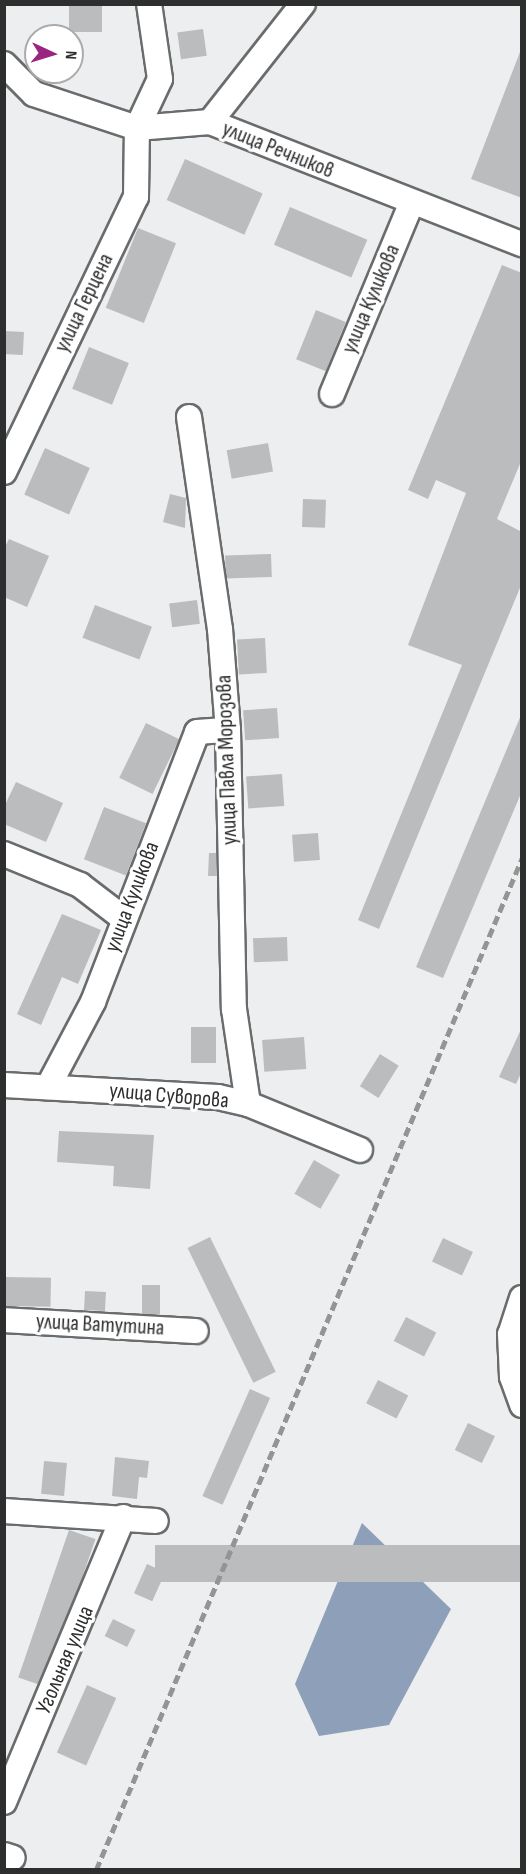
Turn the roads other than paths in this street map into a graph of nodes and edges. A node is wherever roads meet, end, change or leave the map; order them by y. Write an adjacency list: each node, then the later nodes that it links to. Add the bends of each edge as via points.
1 (149, 4): 5 (street, via 160,79)
2 (303, 4): 4 (street)
3 (4, 64): 5 (street, улица Речников, via 34,94)
4 (210, 122): 5 (street, улица Речников); 6 (street, улица Речников)
5 (137, 128): 10 (street, улица Герцена, via 135,196)
6 (411, 204): 7 (street, улица Речников); 8 (street, улица Куликова)
7 (522, 244)
8 (332, 394)
9 (189, 417): 11 (street, улица Павла Морозова, via 220,628)
10 (4, 472)
11 (228, 730): 13 (street, улица Куликова, via 197,732); 16 (street, улица Павла Морозова, via 234,1009)
12 (4, 854): 13 (street, via 80,885)
13 (123, 918): 15 (street, улица Куликова, via 93,1002)
14 (4, 1085): 15 (street, улица Суворова)
15 (48, 1087): 16 (street, улица Суворова, via 218,1097)
16 (248, 1104): 17 (street, улица Суворова)
17 (360, 1150)
18 (522, 1298): 21 (street, via 510,1334 512,1377)
19 (4, 1320): 20 (street, улица Ватутина)
20 (196, 1331)
21 (522, 1405)
22 (4, 1511): 23 (street)
23 (123, 1517): 24 (street); 25 (street, Угольная улица)
24 (156, 1521)
25 (4, 1802)

